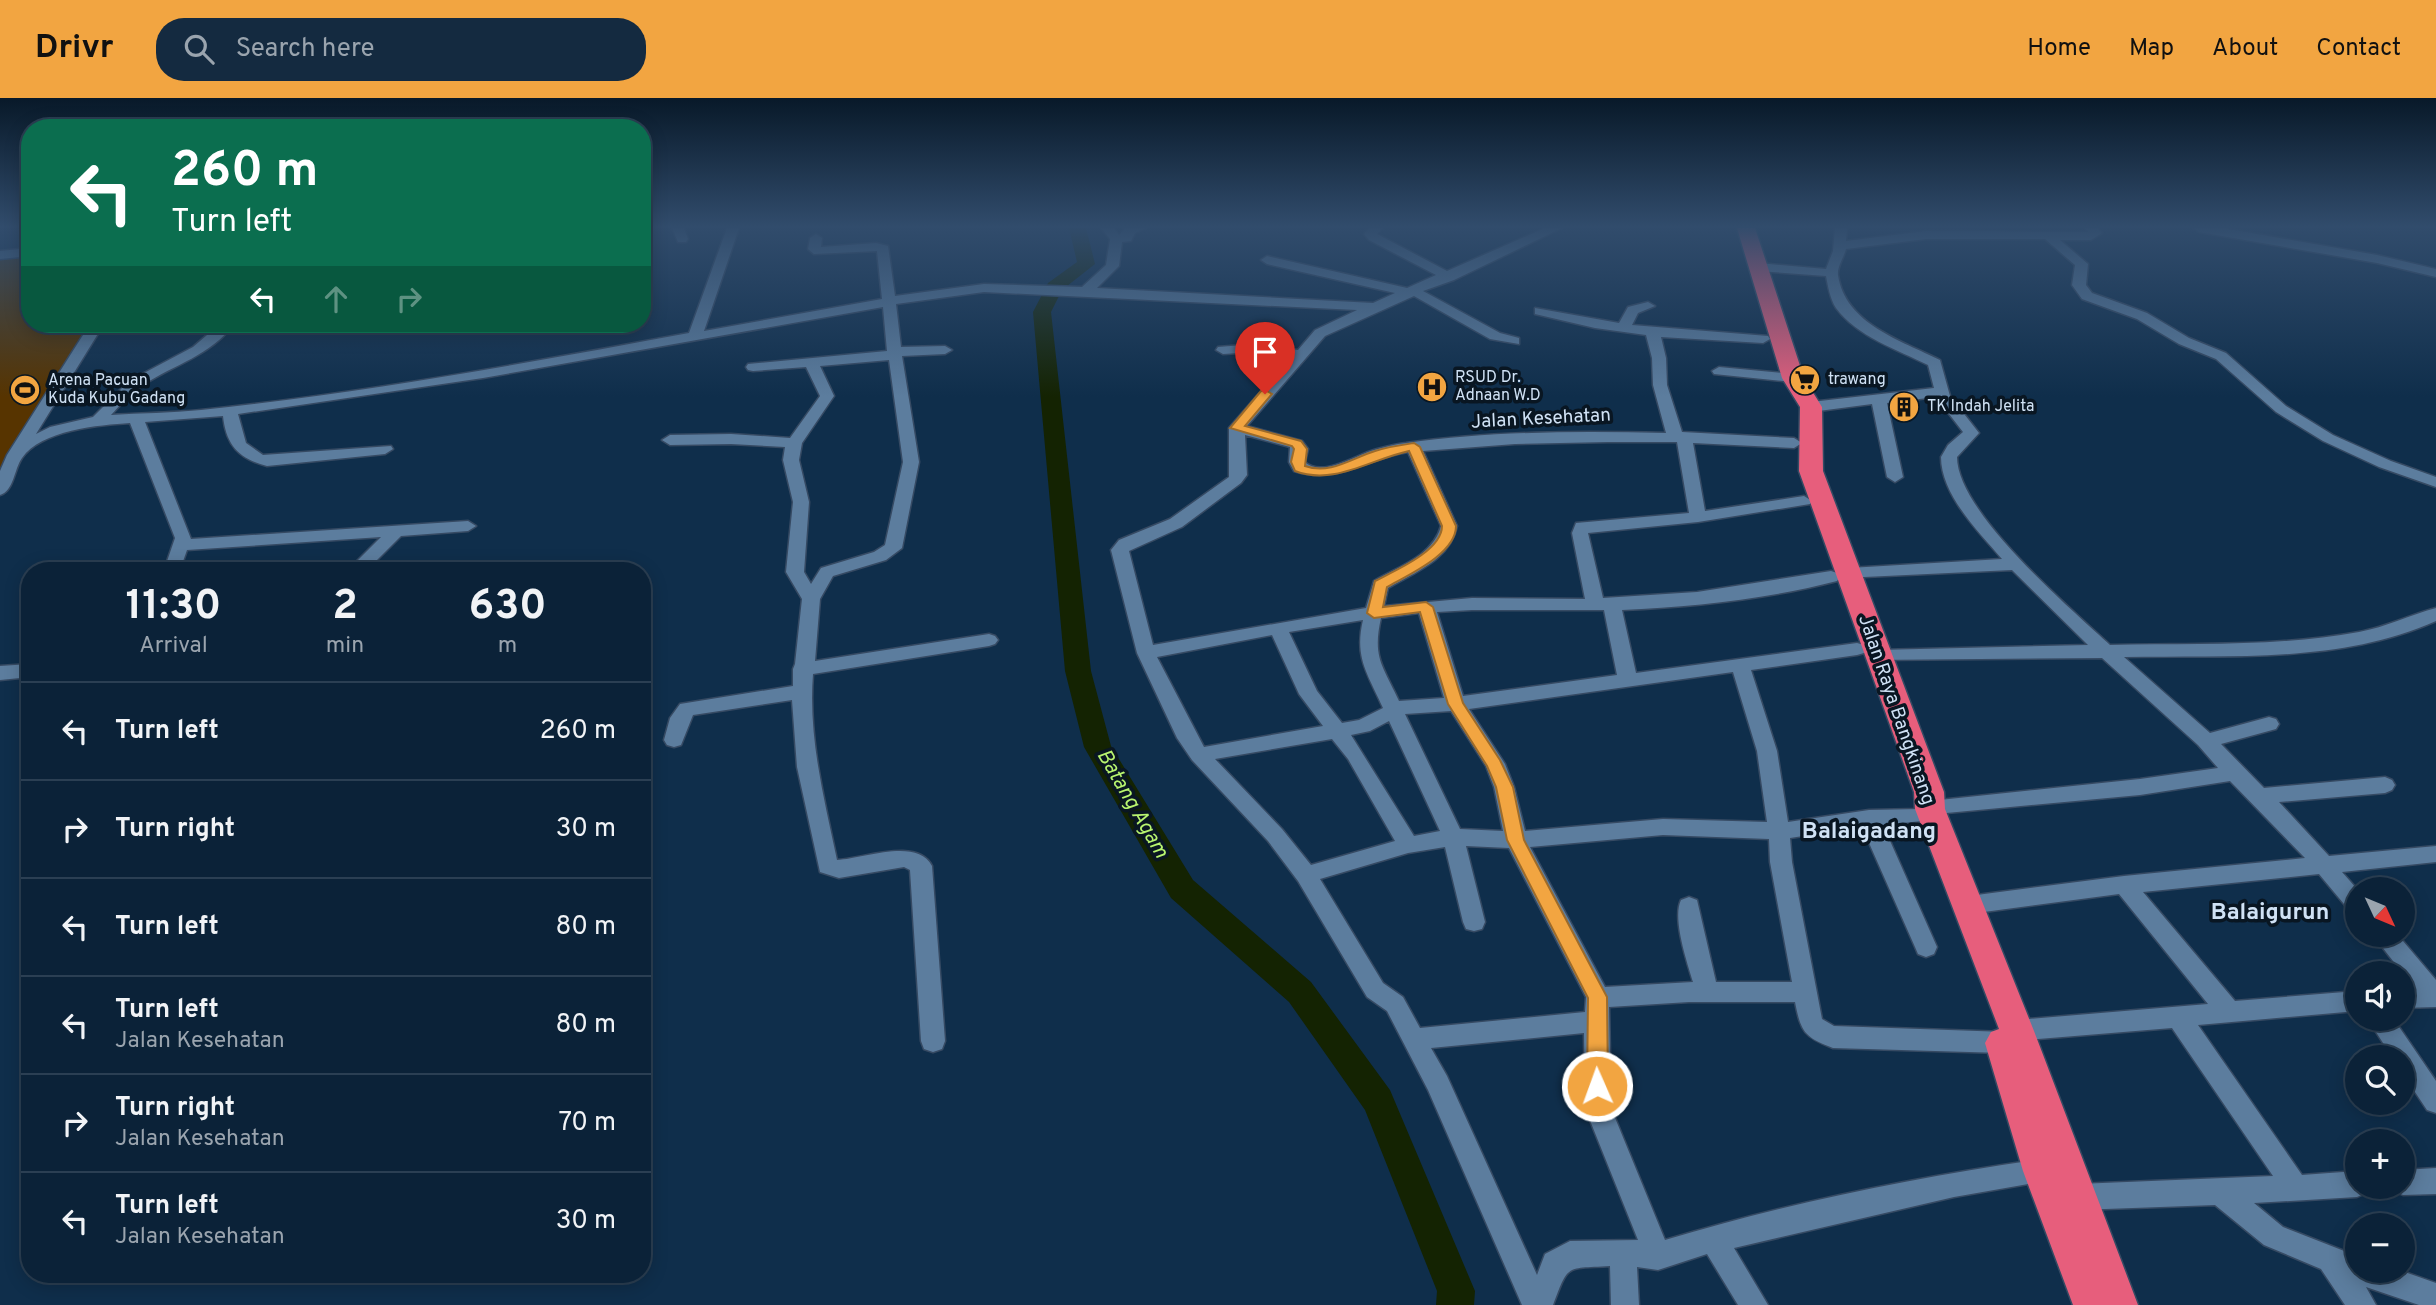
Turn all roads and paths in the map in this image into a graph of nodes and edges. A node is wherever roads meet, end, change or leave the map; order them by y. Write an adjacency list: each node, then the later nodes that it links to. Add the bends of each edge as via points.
1 (713, 284): 20 (street)
2 (888, 284): 12 (street)
3 (1091, 284): 10 (street)
4 (1378, 284): 11 (street)
5 (1431, 284): 11 (street)
6 (1759, 284): 21 (highway, Jalan Raya Bangkinang)
7 (1761, 284): 30 (highway, Jalan Raya Bangkinang)
8 (1835, 284): 31 (street, via 1841,305 1852,317 1935,363)
9 (2079, 284): 47 (street, via 2087,296 2142,316 2221,356 2281,409 2328,438)
10 (1084, 291): 12 (street, via 949,290); 14 (street)
11 (1413, 292): 14 (street); 22 (street, via 1495,336)
12 (891, 301): 20 (street); 25 (street)
13 (1648, 306): 16 (street, via 1633,310)
14 (1375, 307): 26 (street, via 1320,333)
15 (1540, 311): 16 (street, via 1586,323)
16 (1625, 326): 17 (street)
17 (1652, 330): 21 (street); 39 (street, via 1660,385)
18 (96, 333): 34 (street)
19 (219, 333): 37 (street, via 204,349 142,379)
20 (695, 336): 35 (street, via 453,380)
21 (1763, 340): 30 (highway, Jalan Raya Bangkinang)
22 (1514, 341)
23 (945, 350): 25 (street)
24 (1223, 350): 26 (street, via 1256,348)
25 (895, 354): 27 (street); 58 (street, via 911,462 895,545 886,554 827,572)
26 (1299, 355): 38 (street)
27 (811, 362): 28 (street); 41 (street, via 827,396)
28 (753, 367)
29 (1719, 371): 30 (street)
30 (1786, 378): 33 (highway, Jalan Raya Bangkinang); 42 (highway, Jalan Raya Bangkinang)
31 (1941, 392): 32 (street); 56 (street, via 1971,433 1950,452 1948,463 1955,482 1982,529)
32 (1879, 401): 33 (street); 46 (street)
33 (1811, 407): 49 (highway, Jalan Raya Bangkinang)
34 (44, 408): 37 (street, via 53,417); 45 (street)
35 (230, 411): 36 (street); 44 (street, via 232,436 256,459)
36 (136, 419): 37 (street); 53 (street)
37 (91, 423): 45 (street, via 38,437)
38 (1237, 428): 43 (street, Jalan Kesehatan, via 1296,443 1300,468 1321,474 1380,453); 66 (street, via 1239,475 1235,480 1186,517 1120,550)
39 (1679, 436): 42 (street, Jalan Kesehatan); 43 (street, Jalan Kesehatan, via 1599,435); 50 (street)
40 (670, 440): 41 (street)
41 (794, 443): 58 (street, via 791,460 801,502 796,572)
42 (1794, 443): 49 (highway, Jalan Raya Bangkinang)
43 (1414, 447): 61 (street, via 1449,532 1443,544 1422,561 1380,585)
44 (385, 449)
45 (15, 455): 48 (street)
46 (1895, 477)
47 (2436, 482)
48 (0, 490)
49 (1814, 516): 50 (street); 57 (highway, Jalan Raya Bangkinang)
50 (1698, 517): 59 (street, via 1580,528)
51 (468, 526): 52 (street)
52 (396, 531): 53 (street); 55 (street)
53 (183, 545): 54 (street)
54 (176, 562)
55 (367, 562)
56 (2017, 564): 57 (street); 65 (street)
57 (1840, 575): 59 (street, via 1712,598); 67 (highway, Jalan Raya Bangkinang)
58 (811, 599): 69 (street)
59 (1603, 603): 60 (street); 72 (street)
60 (1426, 607): 61 (street); 74 (street)
61 (1374, 613): 63 (street); 75 (street, via 1367,648)
62 (2436, 614): 65 (street, via 2413,625 2323,644)
63 (1278, 629): 66 (street); 77 (street, via 1309,694)
64 (989, 639): 69 (street)
65 (2104, 651): 67 (street, via 1923,657); 79 (street)
66 (1146, 653): 80 (street, via 1187,738)
67 (1868, 653): 68 (street); 84 (highway, Jalan Raya Bangkinang)
68 (1740, 665): 72 (street); 86 (street, via 1767,751)
69 (802, 669): 73 (street)
70 (21, 671): 71 (street)
71 (0, 673)
72 (1628, 682): 74 (street)
73 (801, 692): 78 (street, via 687,709); 112 (street, via 807,767 828,866 839,869 904,859 921,866)
74 (1456, 704): 75 (street); 88 (street, via 1500,776)
75 (1393, 710): 77 (street, via 1368,724); 87 (street)
76 (2269, 724): 79 (street)
77 (1338, 731): 80 (street); 89 (street)
78 (674, 740)
79 (2206, 741): 81 (street)
80 (1212, 753): 93 (street, via 1275,835)
81 (2235, 773): 83 (street); 84 (street, via 2140,787)
82 (2385, 785): 83 (street)
83 (2260, 796): 92 (street)
84 (1921, 801): 85 (street); 90 (highway, Jalan Raya Bangkinang)
85 (1869, 818): 86 (street); 99 (street)
86 (1779, 831): 88 (street, via 1662,827); 101 (street)
87 (1453, 837): 88 (street); 89 (street); 98 (street)
88 (1516, 840): 106 (street)
89 (1408, 845): 93 (street)
90 (1941, 852): 96 (highway, Jalan Raya Bangkinang); 111 (highway, Jalan Raya Bangkinang)
91 (2436, 854): 92 (street)
92 (2323, 864): 94 (street); 95 (street)
93 (1313, 874): 110 (street, via 1375,990 1395,1004)
94 (2124, 885): 96 (street); 107 (street)
95 (2345, 890)
96 (1969, 905): 111 (highway, Jalan Raya Bangkinang)
97 (1689, 906): 102 (street)
98 (1474, 922)
99 (1926, 947)
100 (2394, 947): 103 (street)
101 (1804, 992): 102 (street); 111 (street, via 1811,1023 1833,1037)
102 (1707, 993): 106 (street)
103 (2436, 997): 104 (street)
104 (2415, 998)
105 (2345, 1002): 107 (street)
106 (1597, 1009): 110 (street); 123 (street, via 1601,1119)
107 (2230, 1012): 108 (street)
108 (2179, 1018): 111 (street); 118 (street)
109 (2388, 1031): 113 (street)
110 (1413, 1034): 128 (street)
111 (2010, 1037): 114 (highway, Jalan Raya Bangkinang); 120 (highway, Jalan Raya Bangkinang)
112 (933, 1041)
113 (2436, 1102)
114 (2042, 1171): 121 (street, via 1954,1184); 131 (highway, Jalan Raya Bangkinang)
115 (2436, 1181): 116 (street)
116 (2415, 1182)
117 (2345, 1184): 118 (street)
118 (2295, 1186): 119 (street)
119 (2220, 1192): 120 (street); 124 (street, via 2274,1236)
120 (2078, 1197): 132 (highway, Jalan Raya Bangkinang)
121 (1713, 1239): 123 (street); 130 (street)
122 (1622, 1252): 123 (street); 128 (street, via 1570,1255 1555,1264); 129 (street)
123 (1658, 1256)
124 (2345, 1266)
125 (2354, 1283): 133 (street)
126 (2394, 1283): 127 (street)
127 (2436, 1297)
128 (1538, 1305)
129 (1625, 1305)
130 (1754, 1305)
131 (2093, 1305)
132 (2118, 1305)
133 (2362, 1305)

